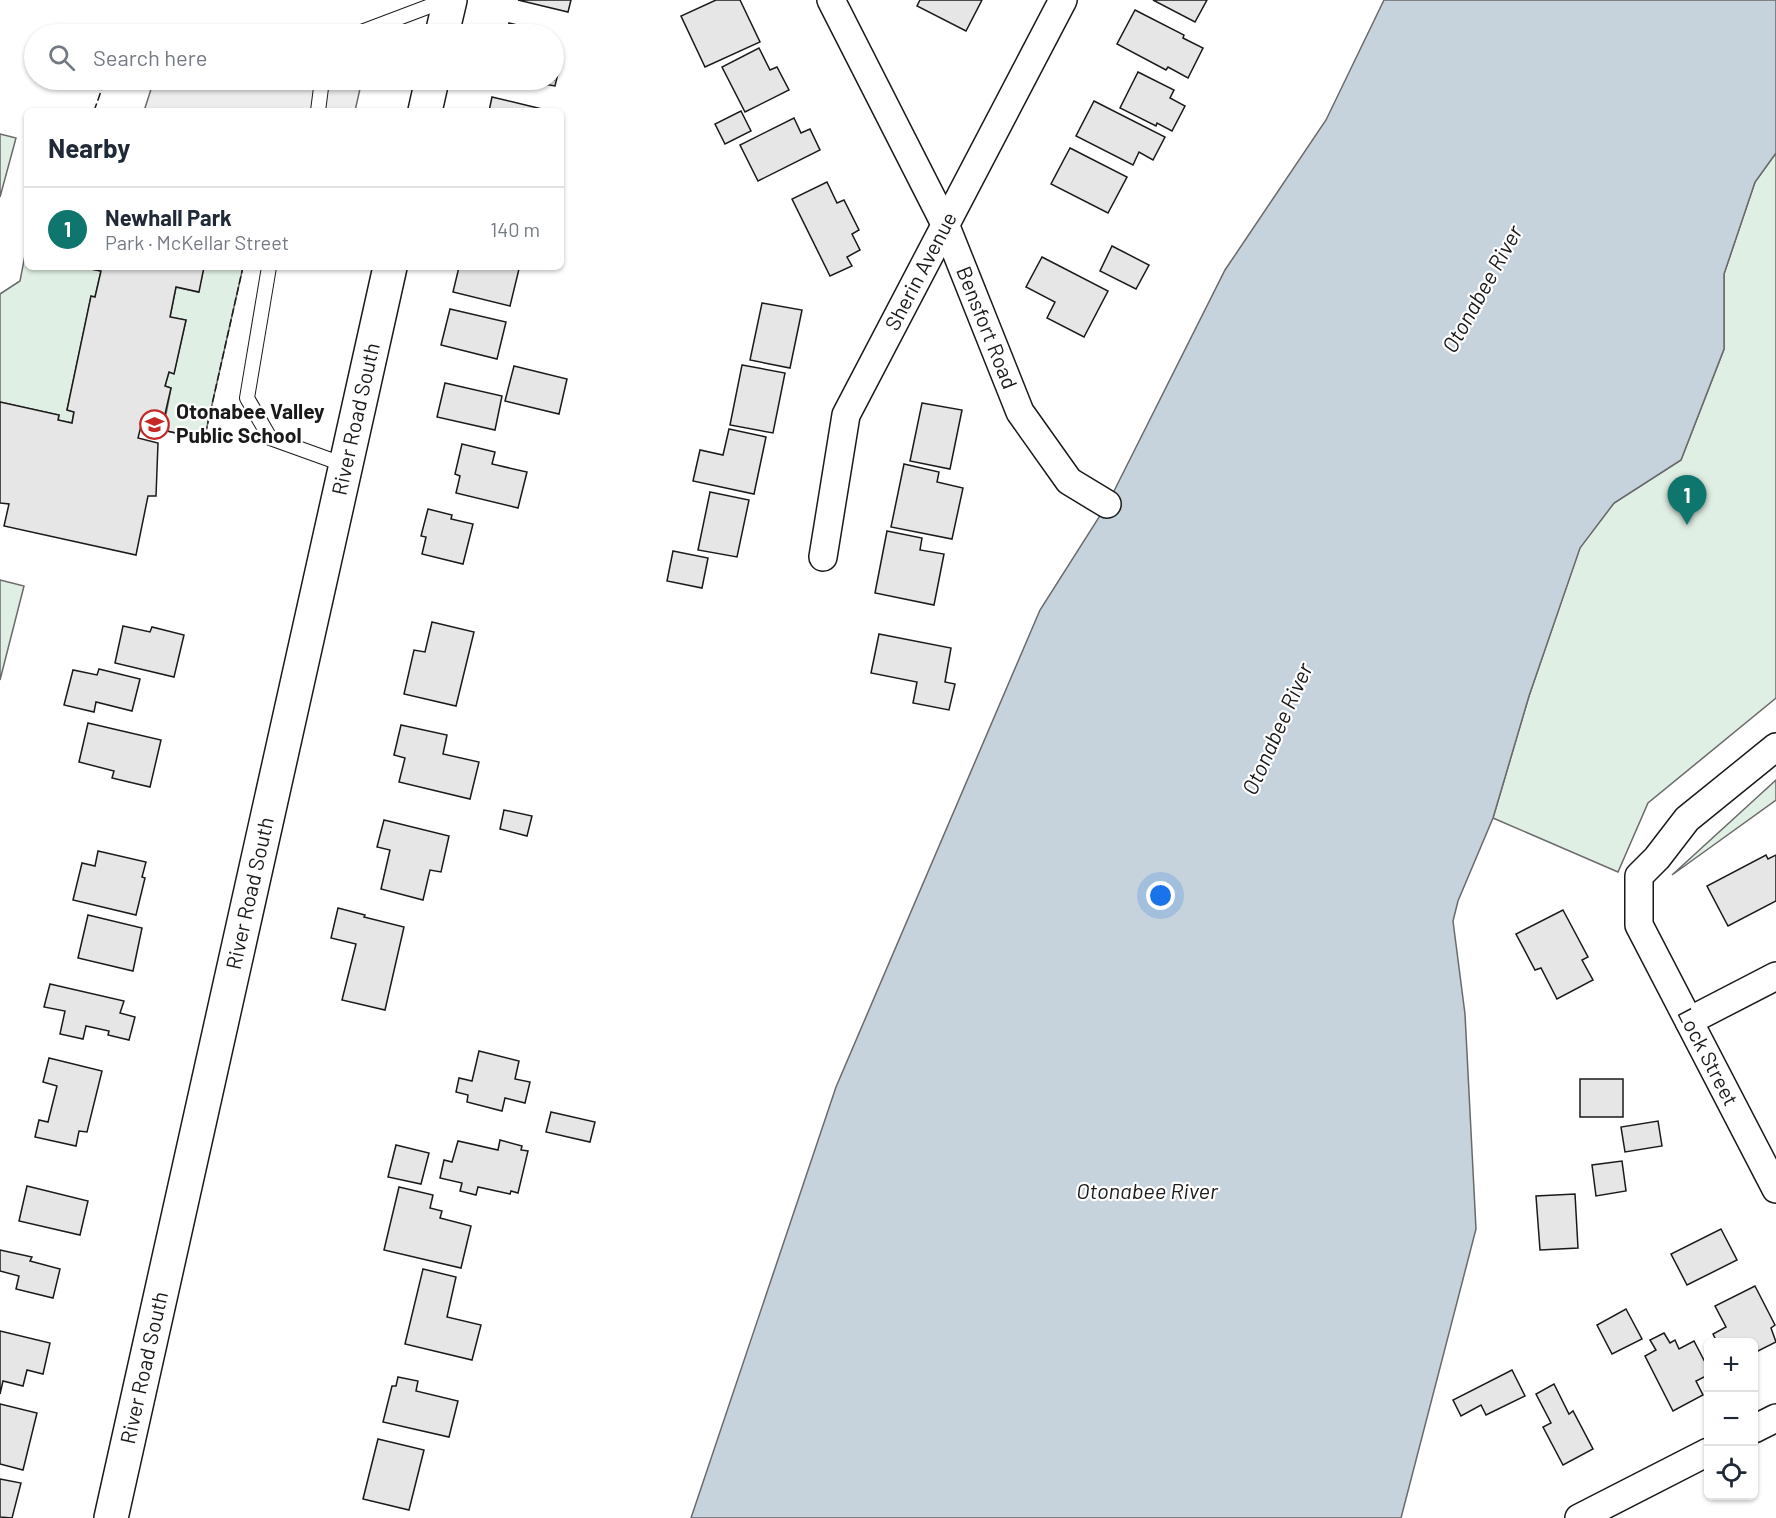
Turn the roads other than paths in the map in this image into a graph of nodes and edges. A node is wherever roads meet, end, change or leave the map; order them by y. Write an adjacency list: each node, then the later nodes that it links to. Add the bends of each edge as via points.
1 (448, 0): 4 (lane); 5 (street)
2 (831, 0): 10 (street, Bensfort Road)
3 (1063, 0): 10 (street, Sherin Avenue)
4 (383, 24)
5 (444, 24)
6 (321, 90): 8 (lane)
7 (430, 90): 9 (street)
8 (318, 108)
9 (426, 108)
10 (945, 224): 14 (street, Bensfort Road, via 1020,412 1069,482); 15 (street, Sherin Avenue, via 846,415)
11 (268, 270): 13 (lane, via 247,398 270,438)
12 (389, 270): 13 (street, River Road South)
13 (346, 465): 23 (street, River Road South)
14 (1107, 504)
15 (823, 557)
16 (1776, 747): 18 (street, Lock Street, via 1687,819 1639,876 1639,925)
17 (1776, 976): 18 (street)
18 (1689, 1021): 19 (street, Lock Street)
19 (1776, 1189)
20 (1776, 1418): 21 (street)
21 (1758, 1427)
22 (1704, 1454): 24 (street)
23 (111, 1518)
24 (1579, 1518)

